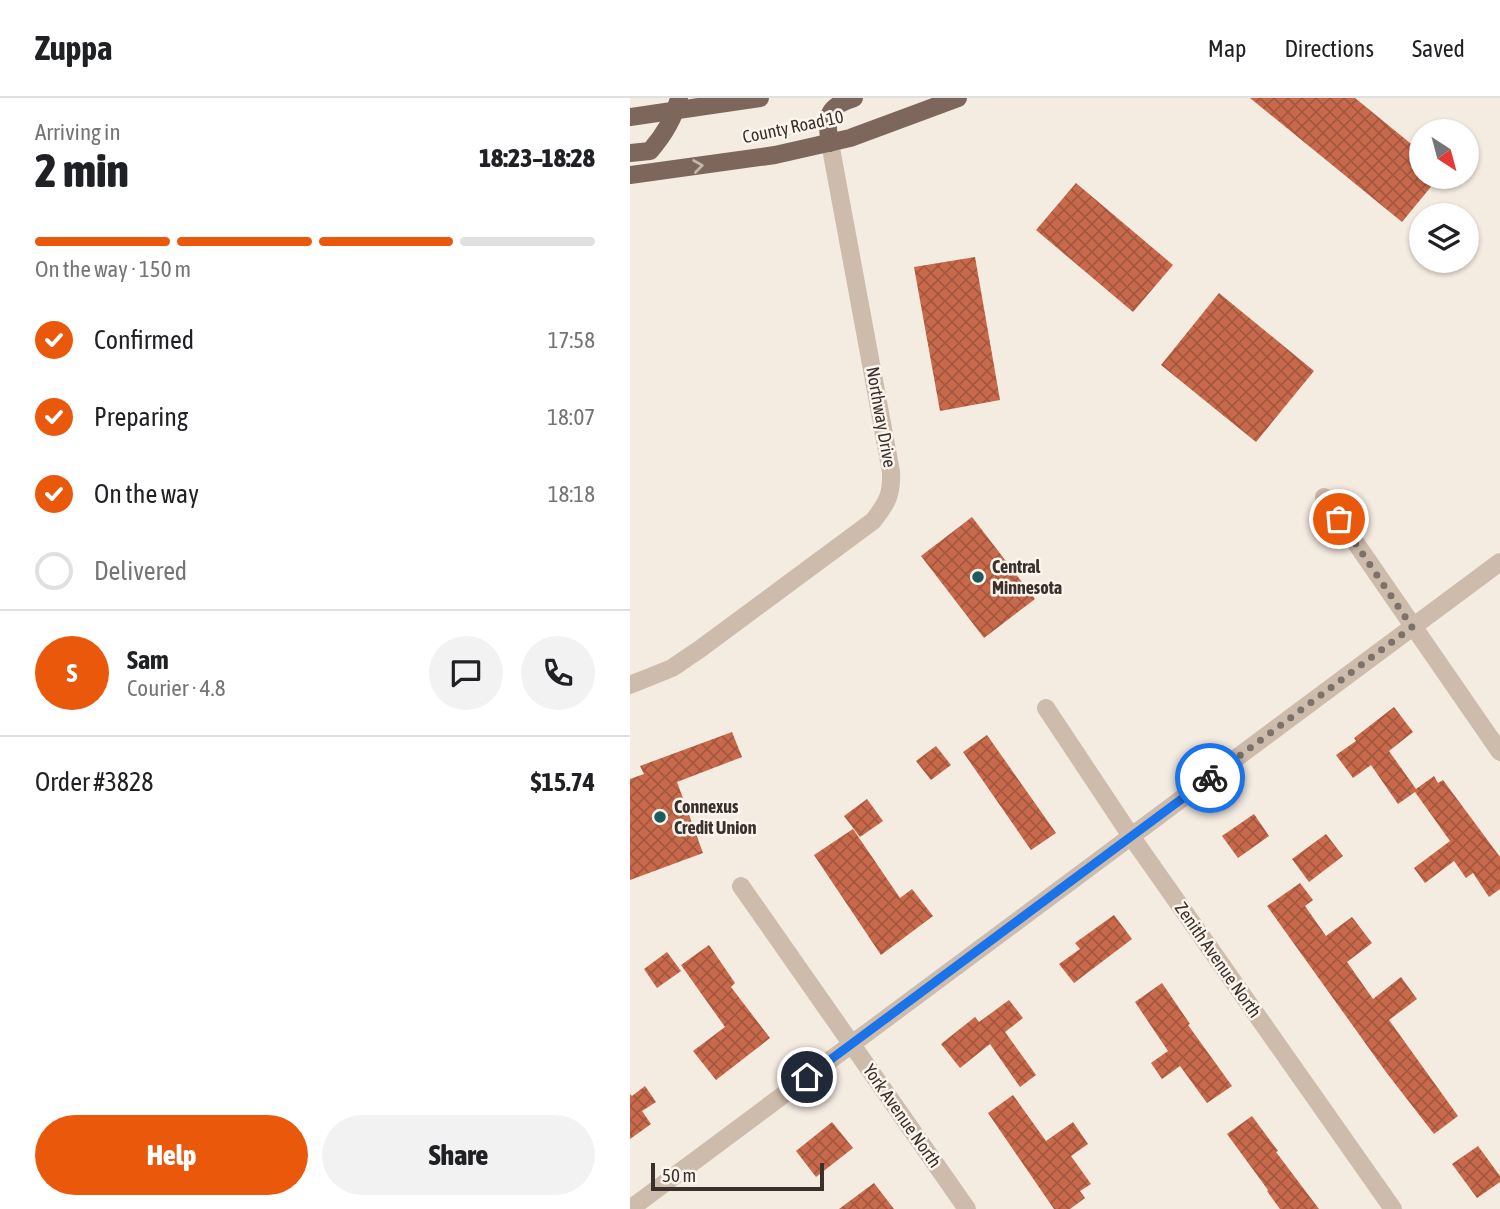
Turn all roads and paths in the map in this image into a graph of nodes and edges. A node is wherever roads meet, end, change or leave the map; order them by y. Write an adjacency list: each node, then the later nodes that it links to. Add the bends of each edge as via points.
1 (649, 98): 6 (main road)
2 (760, 98): 5 (main road, County Road 10)
3 (854, 98): 7 (main road, via 840,102 830,113)
4 (958, 98): 7 (main road, County Road 10)
5 (677, 105): 6 (main road, County Road 10); 8 (main road, via 650,151)
6 (630, 116)
7 (830, 143): 9 (main road, County Road 10, one-way to 7); 13 (street, Northway Drive, via 892,490 873,521 736,623 672,668)
8 (630, 153)
9 (630, 175)
10 (1324, 497): 12 (street)
11 (1500, 562): 12 (street)
12 (1412, 627): 15 (street); 16 (street)
13 (630, 685)
14 (1046, 708): 16 (street, Zenith Avenue North)
15 (1500, 752)
16 (1131, 836): 18 (street); 21 (street, Zenith Avenue North)
17 (741, 886): 18 (street, York Avenue North)
18 (852, 1044): 19 (street); 20 (street, York Avenue North)
19 (630, 1209)
20 (967, 1209)
21 (1393, 1209)

